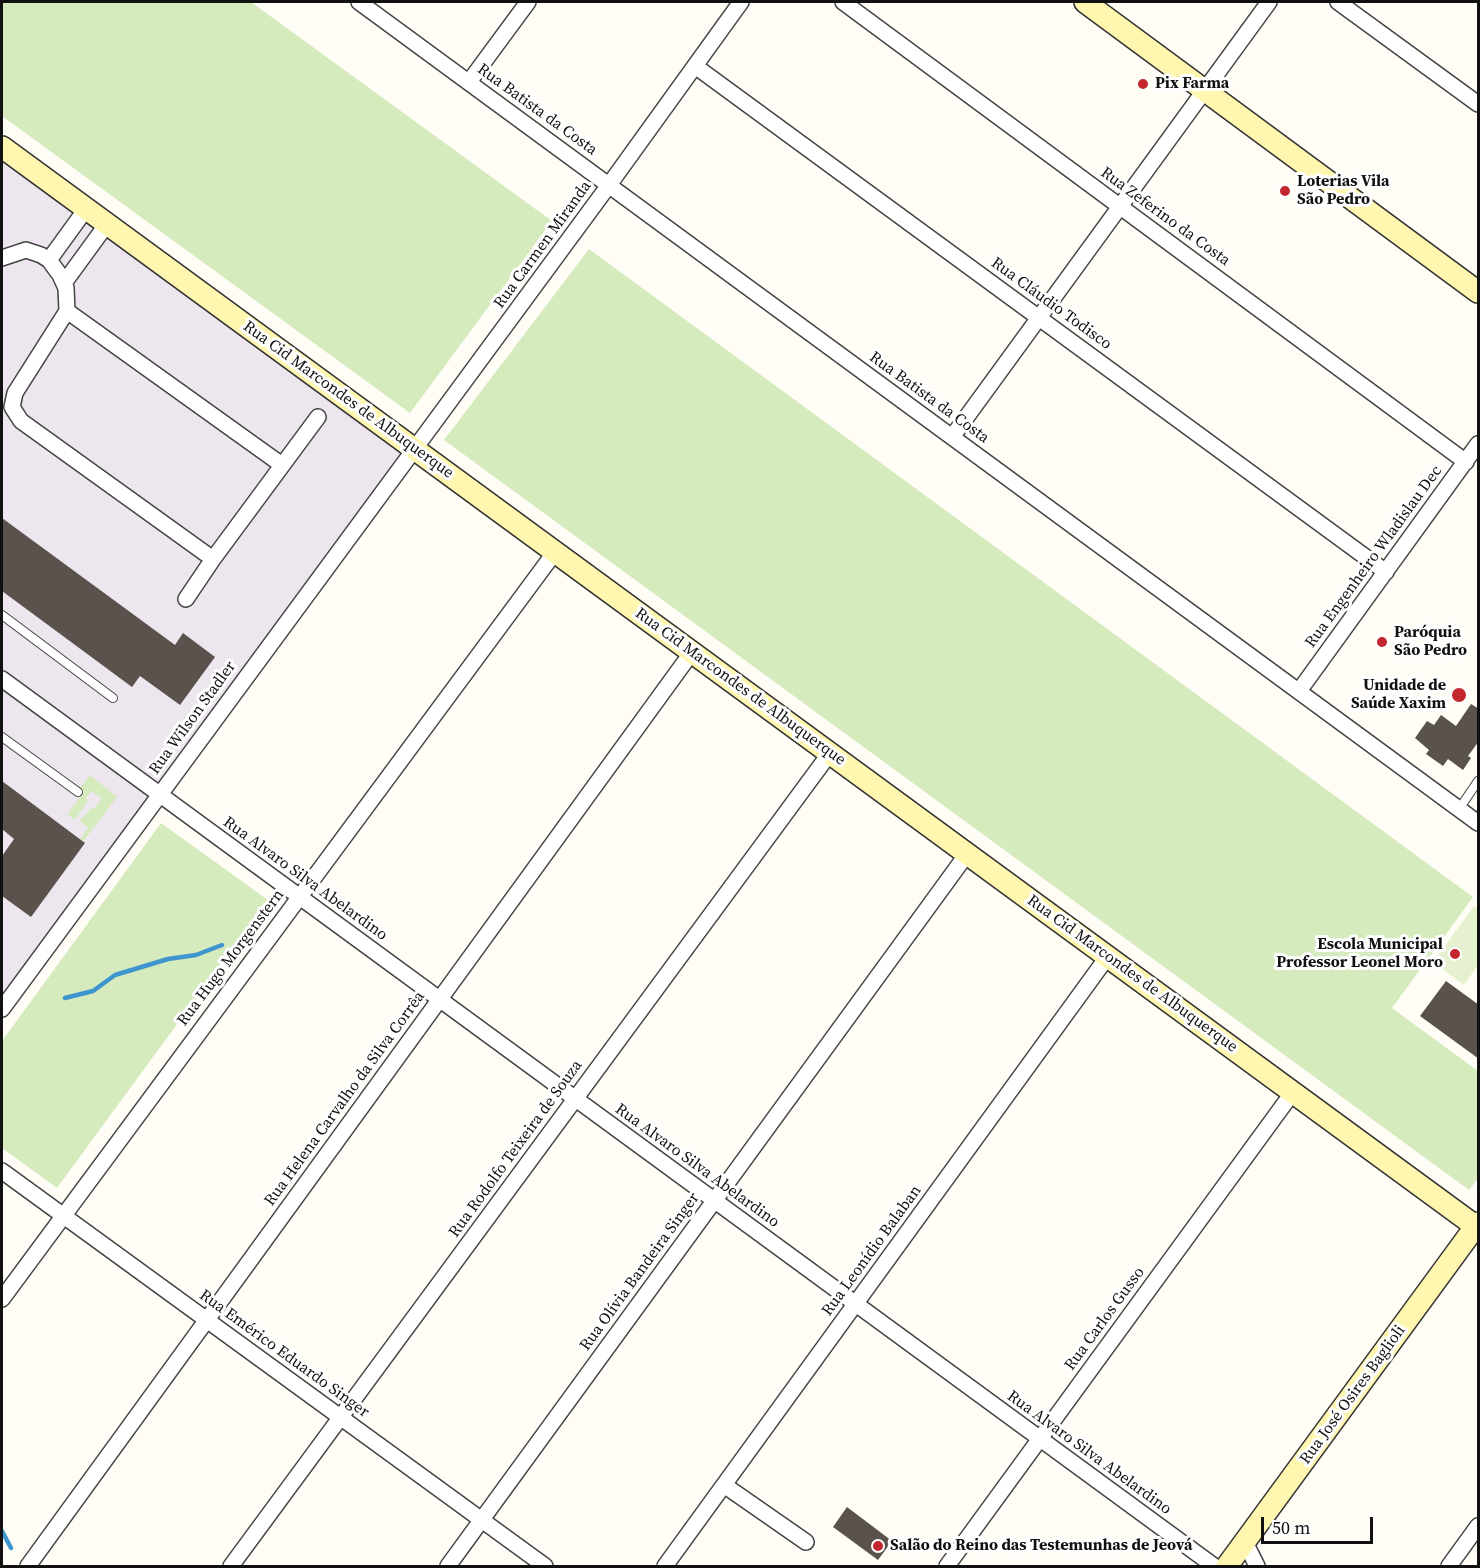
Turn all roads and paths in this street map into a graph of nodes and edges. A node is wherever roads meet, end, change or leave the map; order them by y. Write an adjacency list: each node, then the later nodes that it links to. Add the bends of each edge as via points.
1 (359, 2): 9 (street, Rua Batista da Costa)
2 (528, 2): 9 (street)
3 (741, 2): 8 (street, Rua Carmen Miranda)
4 (843, 2): 14 (street, Rua Zeferino da Costa)
5 (1085, 2): 10 (street)
6 (1269, 2): 10 (street)
7 (1338, 2): 11 (street)
8 (695, 66): 13 (street, Rua Carmen Miranda); 22 (street, Rua Cláudio Todisco)
9 (469, 82): 13 (street, Rua Batista da Costa)
10 (1205, 90): 14 (street); 20 (street)
11 (1479, 104)
12 (2, 147): 15 (street, Rua Cid Marcondes de Albuquerque)
13 (609, 185): 24 (street, Rua Batista da Costa); 26 (street, Rua Carmen Miranda)
14 (1120, 206): 22 (street); 27 (street, Rua Zeferino da Costa)
15 (86, 208): 16 (street, Rua Cid Marcondes de Albuquerque); 18 (street)
16 (106, 224): 19 (street); 26 (street, Rua Cid Marcondes de Albuquerque)
17 (2, 258): 18 (street, via 26,250)
18 (49, 260): 19 (street)
19 (64, 283): 21 (street)
20 (1479, 292)
21 (67, 311): 28 (street); 30 (street, via 15,393 12,406 21,421)
22 (1039, 318): 24 (street); 31 (street, Rua Cláudio Todisco)
23 (318, 417): 28 (street)
24 (952, 437): 36 (street, Rua Batista da Costa)
25 (1479, 444): 27 (street, Rua Engenheiro Wladislau Dec)
26 (414, 449): 29 (street, Rua Cid Marcondes de Albuquerque); 42 (street, Rua Wilson Stadler)
27 (1466, 462): 31 (street, Rua Engenheiro Wladislau Dec)
28 (282, 465): 30 (street)
29 (555, 552): 34 (street, Rua Cid Marcondes de Albuquerque); 46 (street, Rua Hugo Morgenstern)
30 (213, 558): 32 (street)
31 (1386, 572): 36 (street, Rua Engenheiro Wladislau Dec)
32 (186, 598)
33 (2, 615): 37 (lane)
34 (692, 652): 39 (street, Rua Cid Marcondes de Albuquerque); 48 (street, Rua Helena Carvalho da Silva Corrêa)
35 (2, 679): 42 (street, Rua Alvaro Silva Abelardino)
36 (1299, 692): 43 (street, Rua Batista da Costa)
37 (113, 698)
38 (2, 737): 41 (lane)
39 (830, 753): 45 (street, Rua Cid Marcondes de Albuquerque); 51 (street, Rua Rodolfo Teixeira de Souza)
40 (1479, 781): 43 (lane)
41 (78, 792)
42 (160, 794): 46 (street, Rua Alvaro Silva Abelardino); 49 (street, Rua Wilson Stadler)
43 (1458, 809): 44 (street, Rua Batista da Costa)
44 (1479, 823)
45 (967, 854): 47 (street, Rua Cid Marcondes de Albuquerque); 53 (street, Rua Olívia Bandeira Singer)
46 (299, 896): 48 (street, Rua Alvaro Silva Abelardino); 54 (street, Rua Hugo Morgenstern)
47 (1108, 956): 50 (street, Rua Cid Marcondes de Albuquerque); 57 (street, Rua Leonídio Balaban)
48 (440, 999): 51 (street, Rua Alvaro Silva Abelardino); 58 (street, Rua Helena Carvalho da Silva Corrêa)
49 (2, 1009)
50 (1293, 1092): 55 (street, Rua Cid Marcondes de Albuquerque); 60 (street, Rua Carlos Gusso)
51 (575, 1099): 53 (street, Rua Alvaro Silva Abelardino); 59 (street, Rua Rodolfo Teixeira de Souza)
52 (2, 1171): 54 (street, Rua Emérico Eduardo Singer)
53 (715, 1201): 57 (street, Rua Alvaro Silva Abelardino); 62 (street, Rua Olívia Bandeira Singer)
54 (63, 1216): 56 (street, Rua Hugo Morgenstern); 58 (street, Rua Emérico Eduardo Singer)
55 (1478, 1226): 65 (street, Rua José Osires Baglioli)
56 (2, 1299)
57 (855, 1304): 60 (street, Rua Alvaro Silva Abelardino); 61 (street, Rua Leonídio Balaban)
58 (207, 1320): 59 (street, Rua Emérico Eduardo Singer); 66 (street, Rua Helena Carvalho da Silva Corrêa)
59 (340, 1418): 62 (street, Rua Emérico Eduardo Singer); 67 (street, Rua Rodolfo Teixeira de Souza)
60 (1040, 1439): 71 (street, Rua Carlos Gusso); 72 (street, Rua Alvaro Silva Abelardino)
61 (724, 1485): 64 (street); 70 (street, Rua Leonídio Balaban)
62 (482, 1521): 68 (street, Rua Olívia Bandeira Singer); 69 (street, Rua Emérico Eduardo Singer)
63 (1479, 1526): 75 (street)
64 (806, 1542)
65 (1245, 1542): 73 (street, Rua José Osires Baglioli); 74 (street)
66 (30, 1565)
67 (231, 1566)
68 (448, 1566)
69 (545, 1566)
70 (665, 1566)
71 (946, 1566)
72 (1214, 1566)
73 (1227, 1566)
74 (1257, 1566)
75 (1449, 1566)

